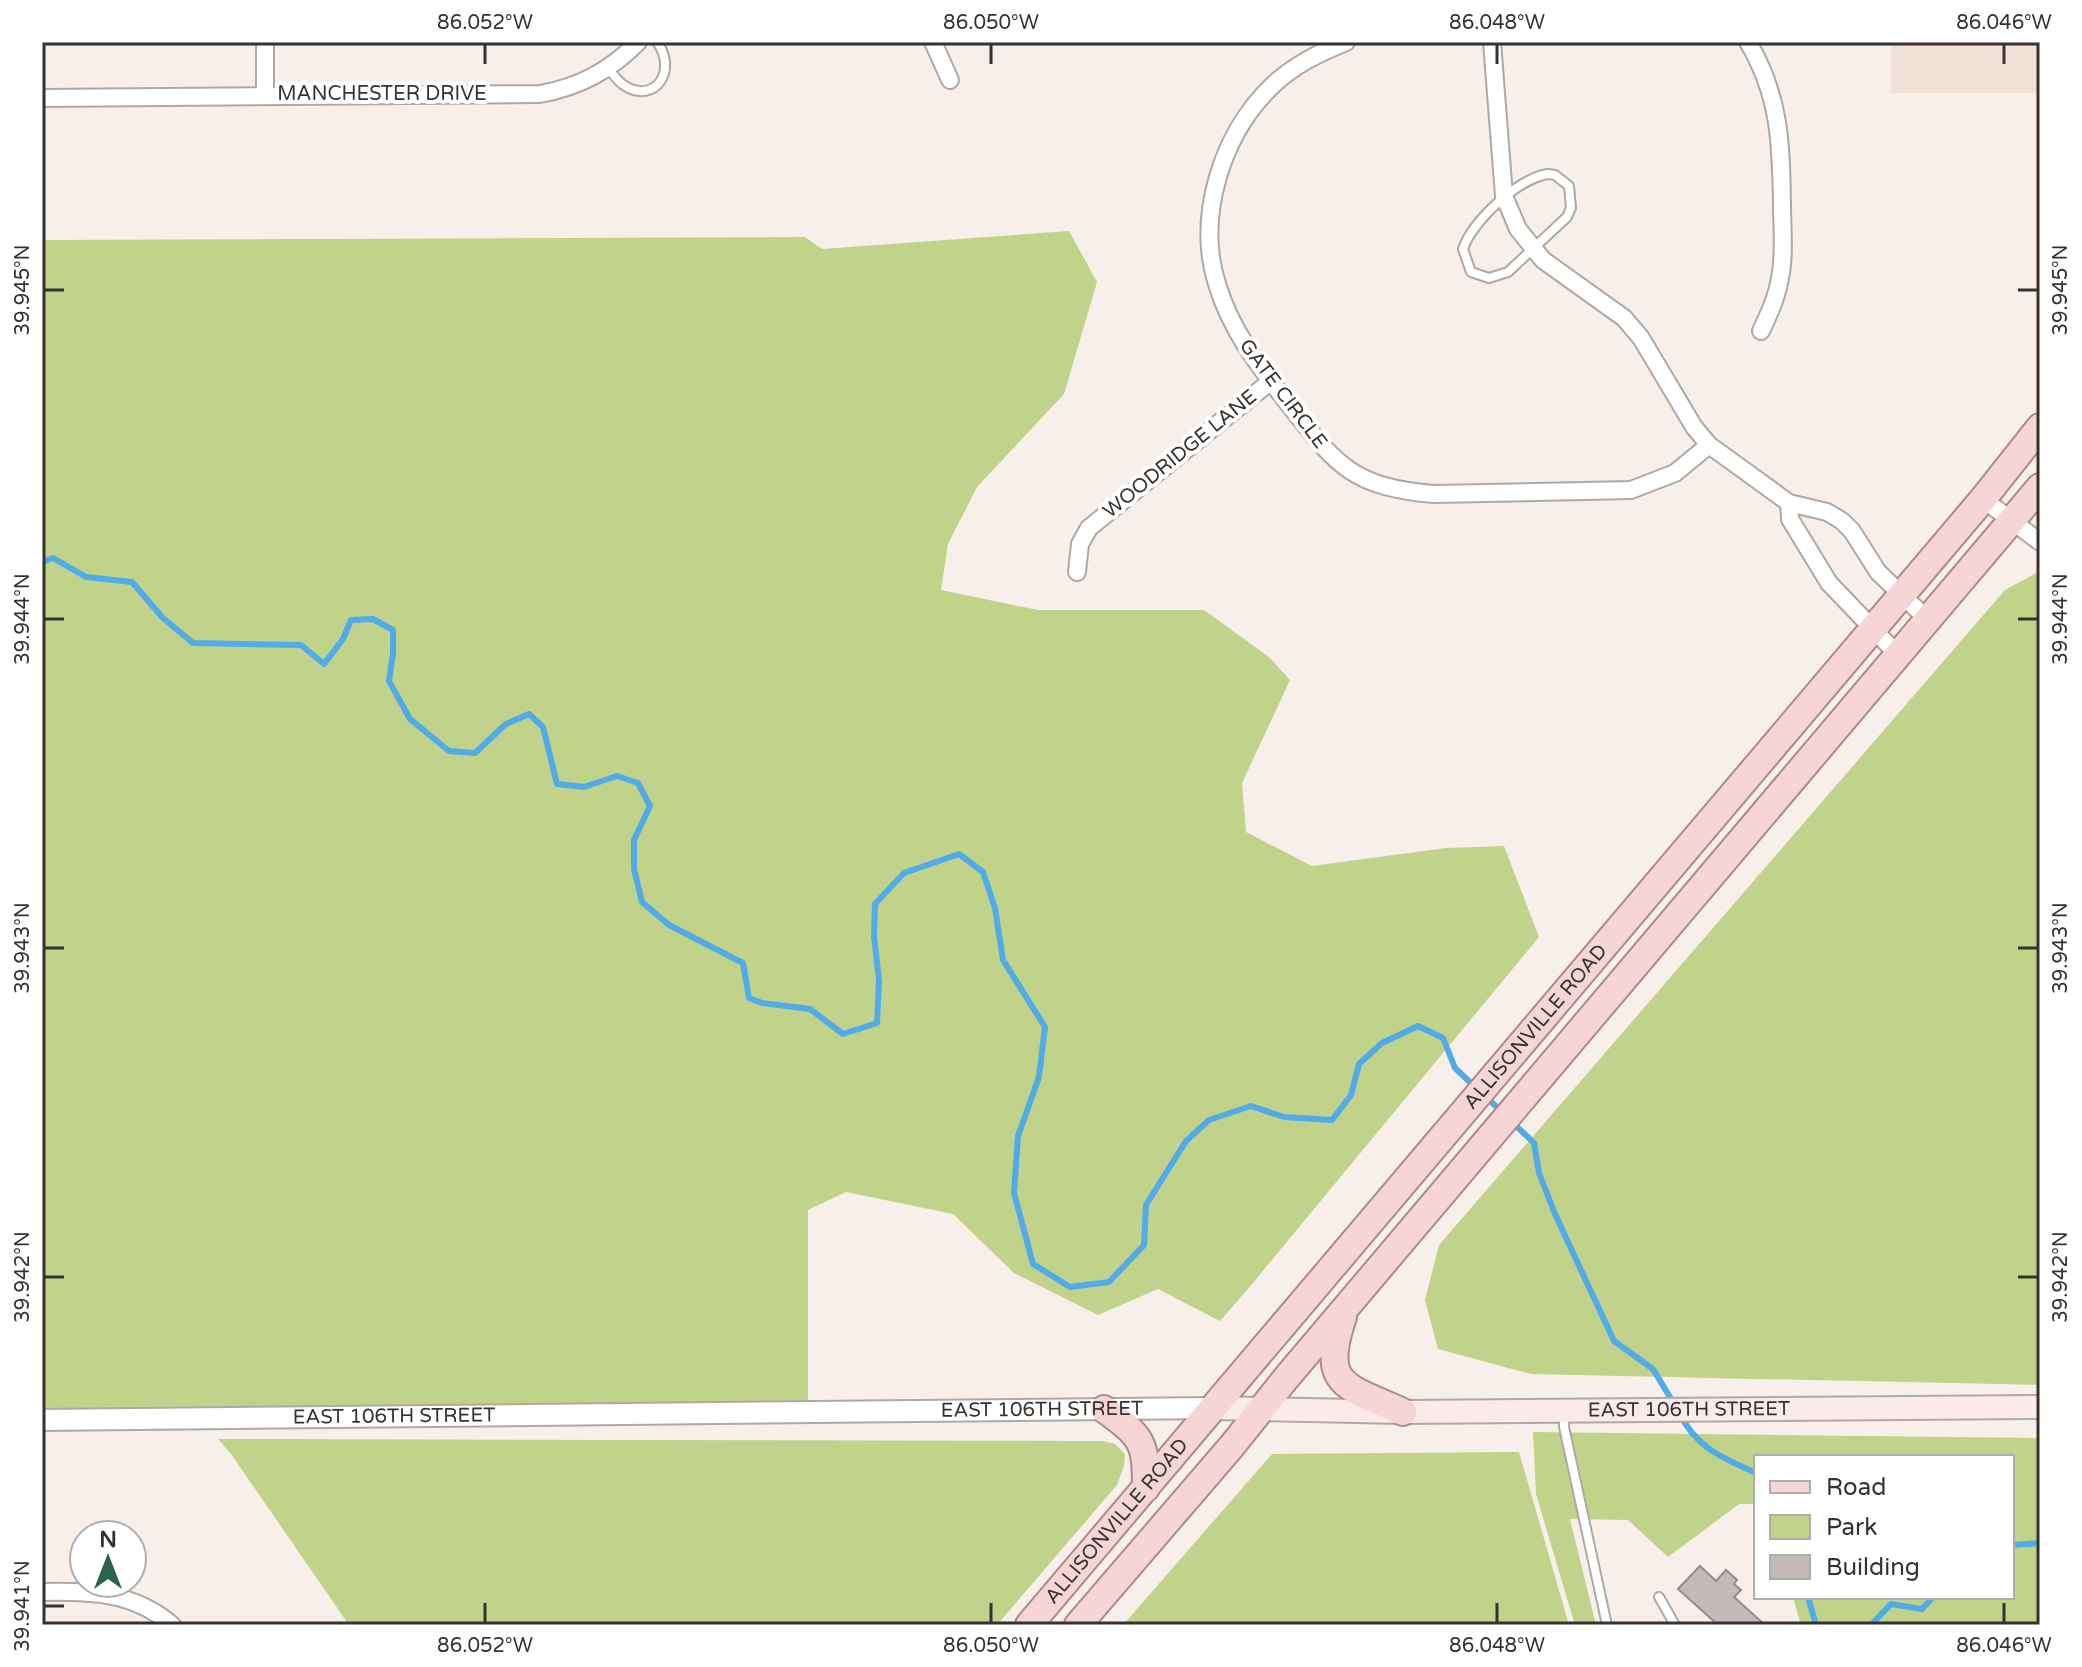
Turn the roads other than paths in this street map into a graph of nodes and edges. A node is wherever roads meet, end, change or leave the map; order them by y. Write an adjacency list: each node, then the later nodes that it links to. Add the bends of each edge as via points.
1 (265, 42): 10 (street)
2 (638, 42): 8 (street, MANCHESTER DRIVE)
3 (657, 42): 8 (lane, via 666,55 666,71 648,89 635,91 623,85)
4 (933, 42): 9 (street)
5 (1346, 42): 15 (street, GATE CIRCLE, via 1310,57 1272,85 1225,156 1212,203 1210,246 1217,285 1233,325)
6 (1492, 42): 12 (street)
7 (1748, 42): 14 (street, via 1763,68 1781,136 1781,277)
8 (608, 68): 10 (street, MANCHESTER DRIVE, via 578,84 540,94)
9 (950, 80)
10 (265, 95): 11 (street, MANCHESTER DRIVE)
11 (42, 98)
12 (1504, 196): 13 (street); 13 (lane, via 1538,176 1555,175 1569,186 1567,217); 13 (lane, via 1466,240 1463,249 1471,272 1498,277)
13 (1533, 249): 17 (street, via 1624,318)
14 (1761, 331)
15 (1271, 381): 17 (street, GATE CIRCLE, via 1329,455 1358,477 1407,492 1614,493 1675,473); 23 (street, WOODRIDGE LANE, via 1089,528 1080,544)
16 (2040, 427): 19 (main road, ALLISONVILLE ROAD)
17 (1709, 445): 20 (street)
18 (2040, 487): 21 (main road, ALLISONVILLE ROAD)
19 (1983, 499): 21 (street); 24 (main road, ALLISONVILLE ROAD)
20 (1789, 503): 24 (street, via 1842,521); 26 (street, via 1790,519 1829,583)
21 (2012, 522): 22 (street); 25 (main road, ALLISONVILLE ROAD)
22 (2040, 542)
23 (1077, 572)
24 (1901, 595): 25 (street); 26 (main road, ALLISONVILLE ROAD)
25 (1928, 620): 27 (main road, ALLISONVILLE ROAD)
26 (1873, 627): 27 (street); 30 (main road, ALLISONVILLE ROAD)
27 (1898, 655): 28 (main road, ALLISONVILLE ROAD)
28 (1347, 1308): 33 (main road, ALLISONVILLE ROAD); 34 (main road, via 1333,1351 1334,1367 1350,1387)
29 (2040, 1407): 32 (main road, EAST 106TH STREET)
30 (1213, 1408): 31 (street, EAST 106TH STREET); 33 (main road, EAST 106TH STREET); 36 (main road, ALLISONVILLE ROAD)
31 (1104, 1409): 35 (street, EAST 106TH STREET); 36 (main road, via 1130,1428 1143,1448)
32 (1565, 1409): 34 (main road, EAST 106TH STREET); 42 (lane, via 1564,1427)
33 (1260, 1410): 34 (main road, EAST 106TH STREET); 41 (main road, ALLISONVILLE ROAD)
34 (1403, 1412)
35 (42, 1420)
36 (1146, 1488): 40 (main road, ALLISONVILLE ROAD)
37 (42, 1592): 39 (street, via 103,1593 139,1602)
38 (1659, 1597): 43 (lane)
39 (172, 1625)
40 (1029, 1625)
41 (1078, 1625)
42 (1607, 1625)
43 (1675, 1625)

